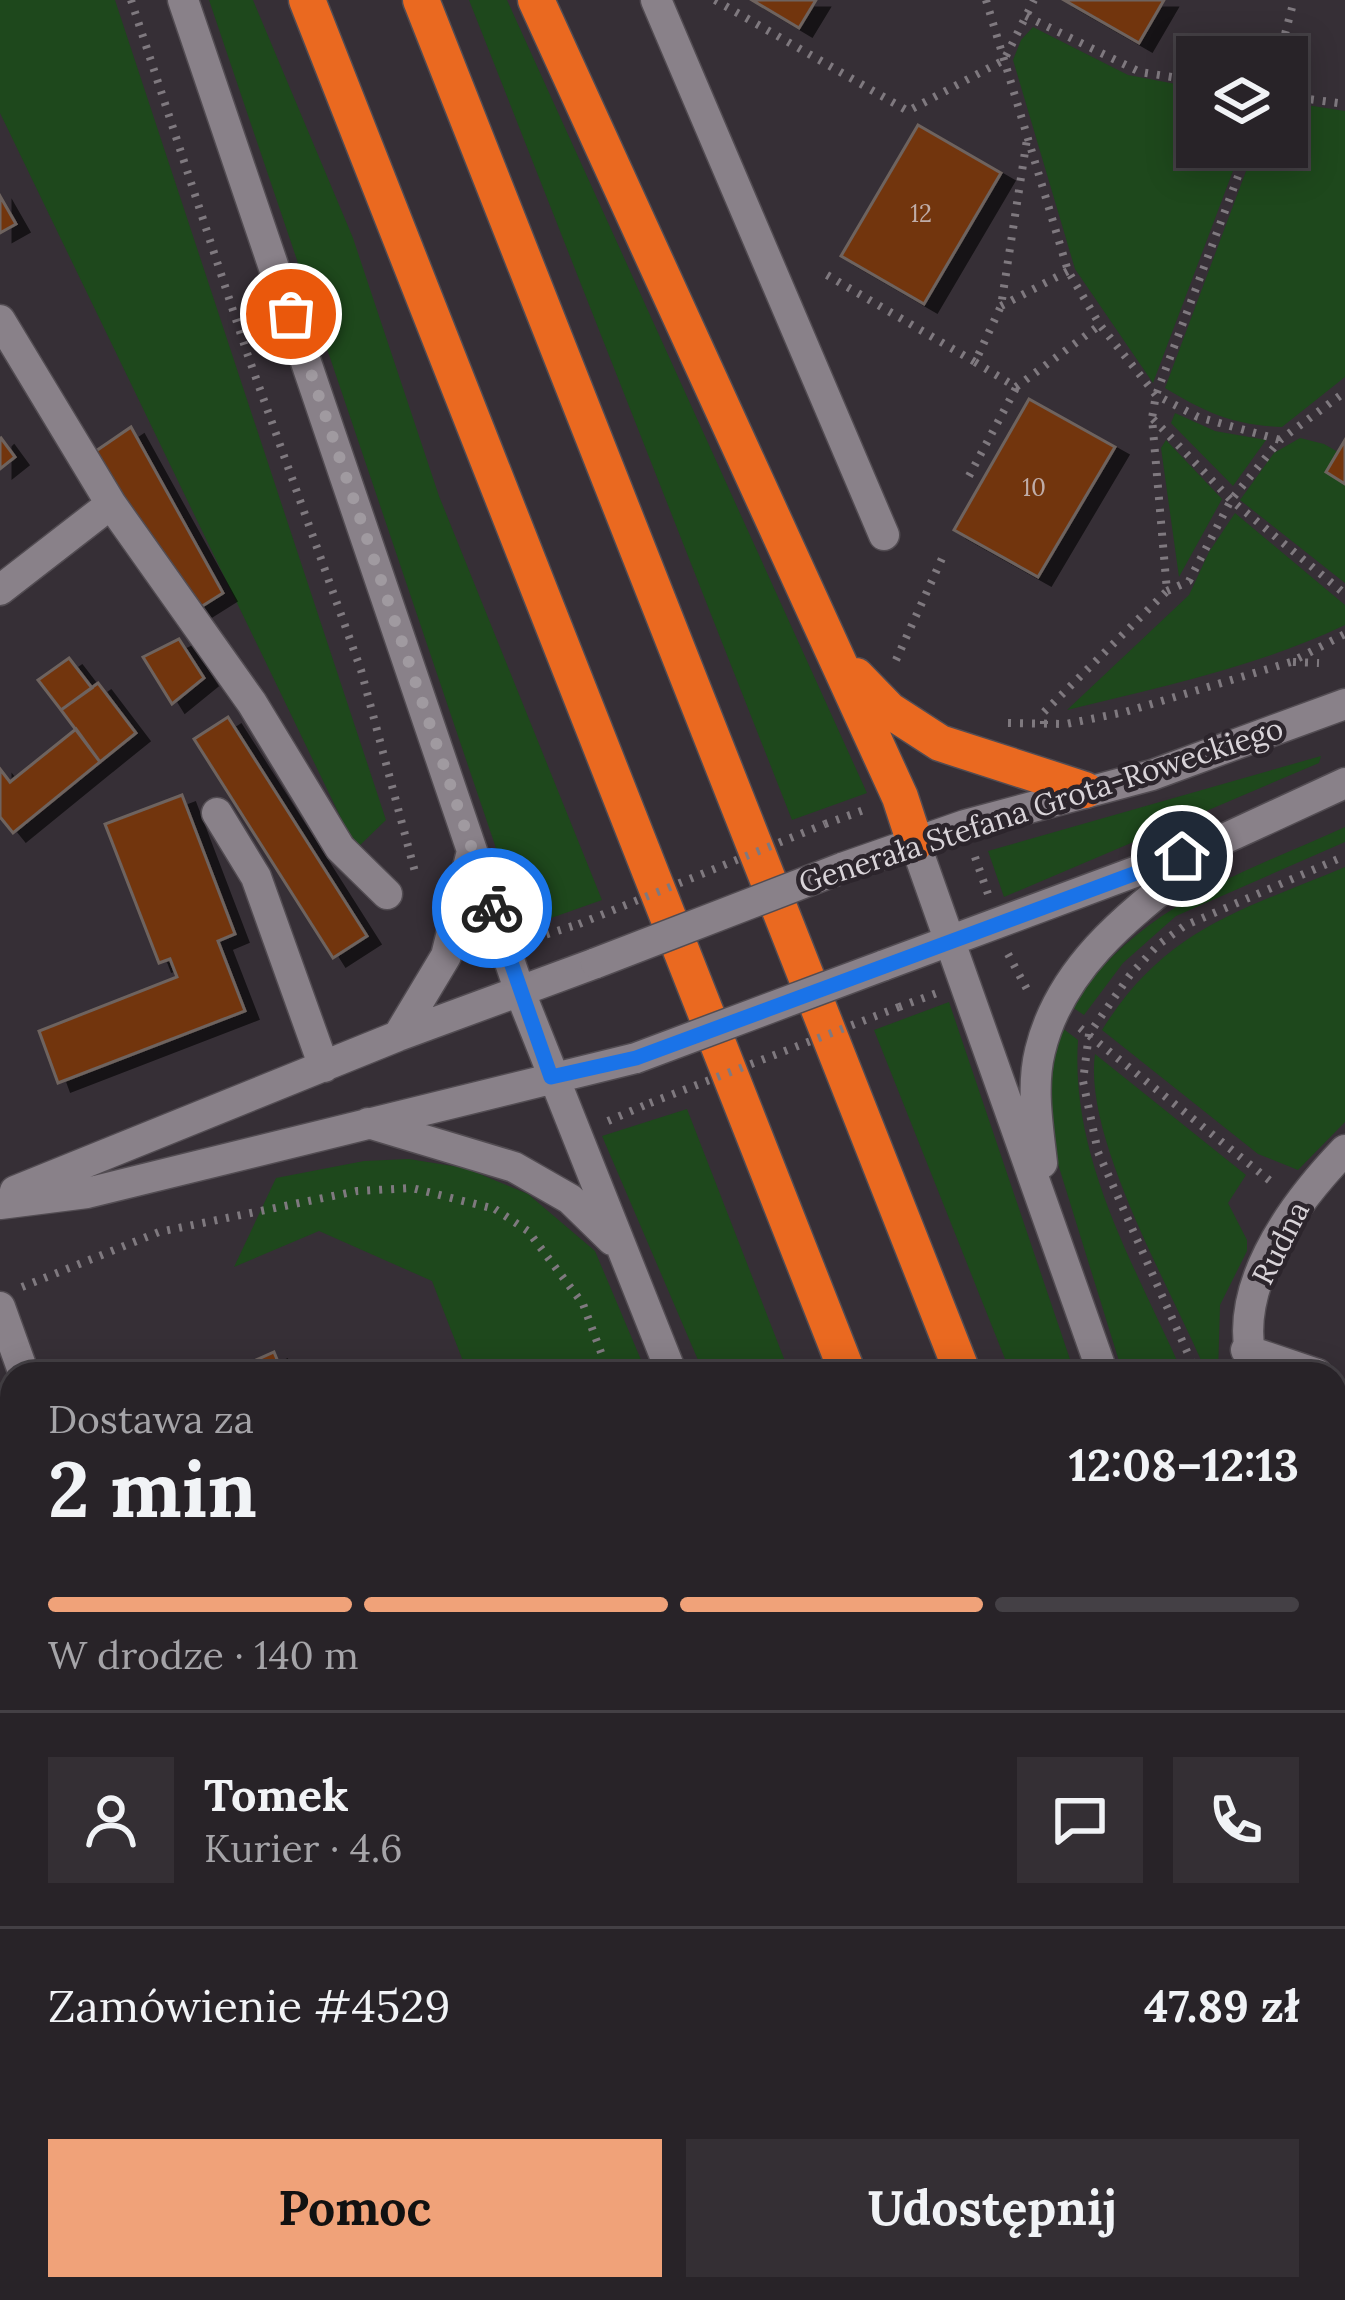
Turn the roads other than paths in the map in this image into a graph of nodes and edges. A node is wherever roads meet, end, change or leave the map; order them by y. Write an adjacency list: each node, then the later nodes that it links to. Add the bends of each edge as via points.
1 (183, 0): 17 (street)
2 (307, 0): 32 (highway)
3 (421, 0): 33 (highway)
4 (536, 0): 10 (highway)
5 (656, 0): 8 (street)
6 (0, 320): 7 (street)
7 (111, 504): 9 (street); 18 (street, via 252,703 340,848)
8 (884, 535)
9 (0, 590)
10 (837, 658): 13 (highway, via 889,710 940,743); 16 (highway)
11 (1345, 704): 13 (street, Generała Stefana Grota-Roweckiego, via 1152,775)
12 (1345, 783): 15 (street, Generała Stefana Grota-Roweckiego)
13 (1085, 790): 16 (street, Generała Stefana Grota-Roweckiego)
14 (217, 813): 22 (street, via 256,877)
15 (1226, 838): 19 (street, Generała Stefana Grota-Roweckiego); 27 (street, via 1082,962 1056,1012 1040,1050 1035,1096)
16 (915, 843): 19 (street); 20 (street, Generała Stefana Grota-Roweckiego, bridge)
17 (472, 851): 20 (street); 21 (street, via 446,956)
18 (387, 894)
19 (953, 942): 23 (street, Generała Stefana Grota-Roweckiego, bridge, via 636,1058); 27 (street)
20 (520, 992): 21 (street, Generała Stefana Grota-Roweckiego); 23 (street)
21 (398, 1036): 22 (street, Generała Stefana Grota-Roweckiego)
22 (324, 1066): 26 (street, Generała Stefana Grota-Roweckiego)
23 (551, 1077): 24 (street, Generała Stefana Grota-Roweckiego); 28 (street)
24 (368, 1123): 26 (street, Generała Stefana Grota-Roweckiego, via 87,1193); 28 (street, via 514,1167 570,1199)
25 (1345, 1151): 35 (street, Rudna, via 1298,1204 1257,1277)
26 (0, 1200)
27 (1046, 1210): 34 (street)
28 (619, 1246): 31 (street)
29 (10, 1298): 30 (street)
30 (22, 1362)
31 (667, 1362)
32 (843, 1362)
33 (958, 1362)
34 (1099, 1362)
35 (1251, 1362)

